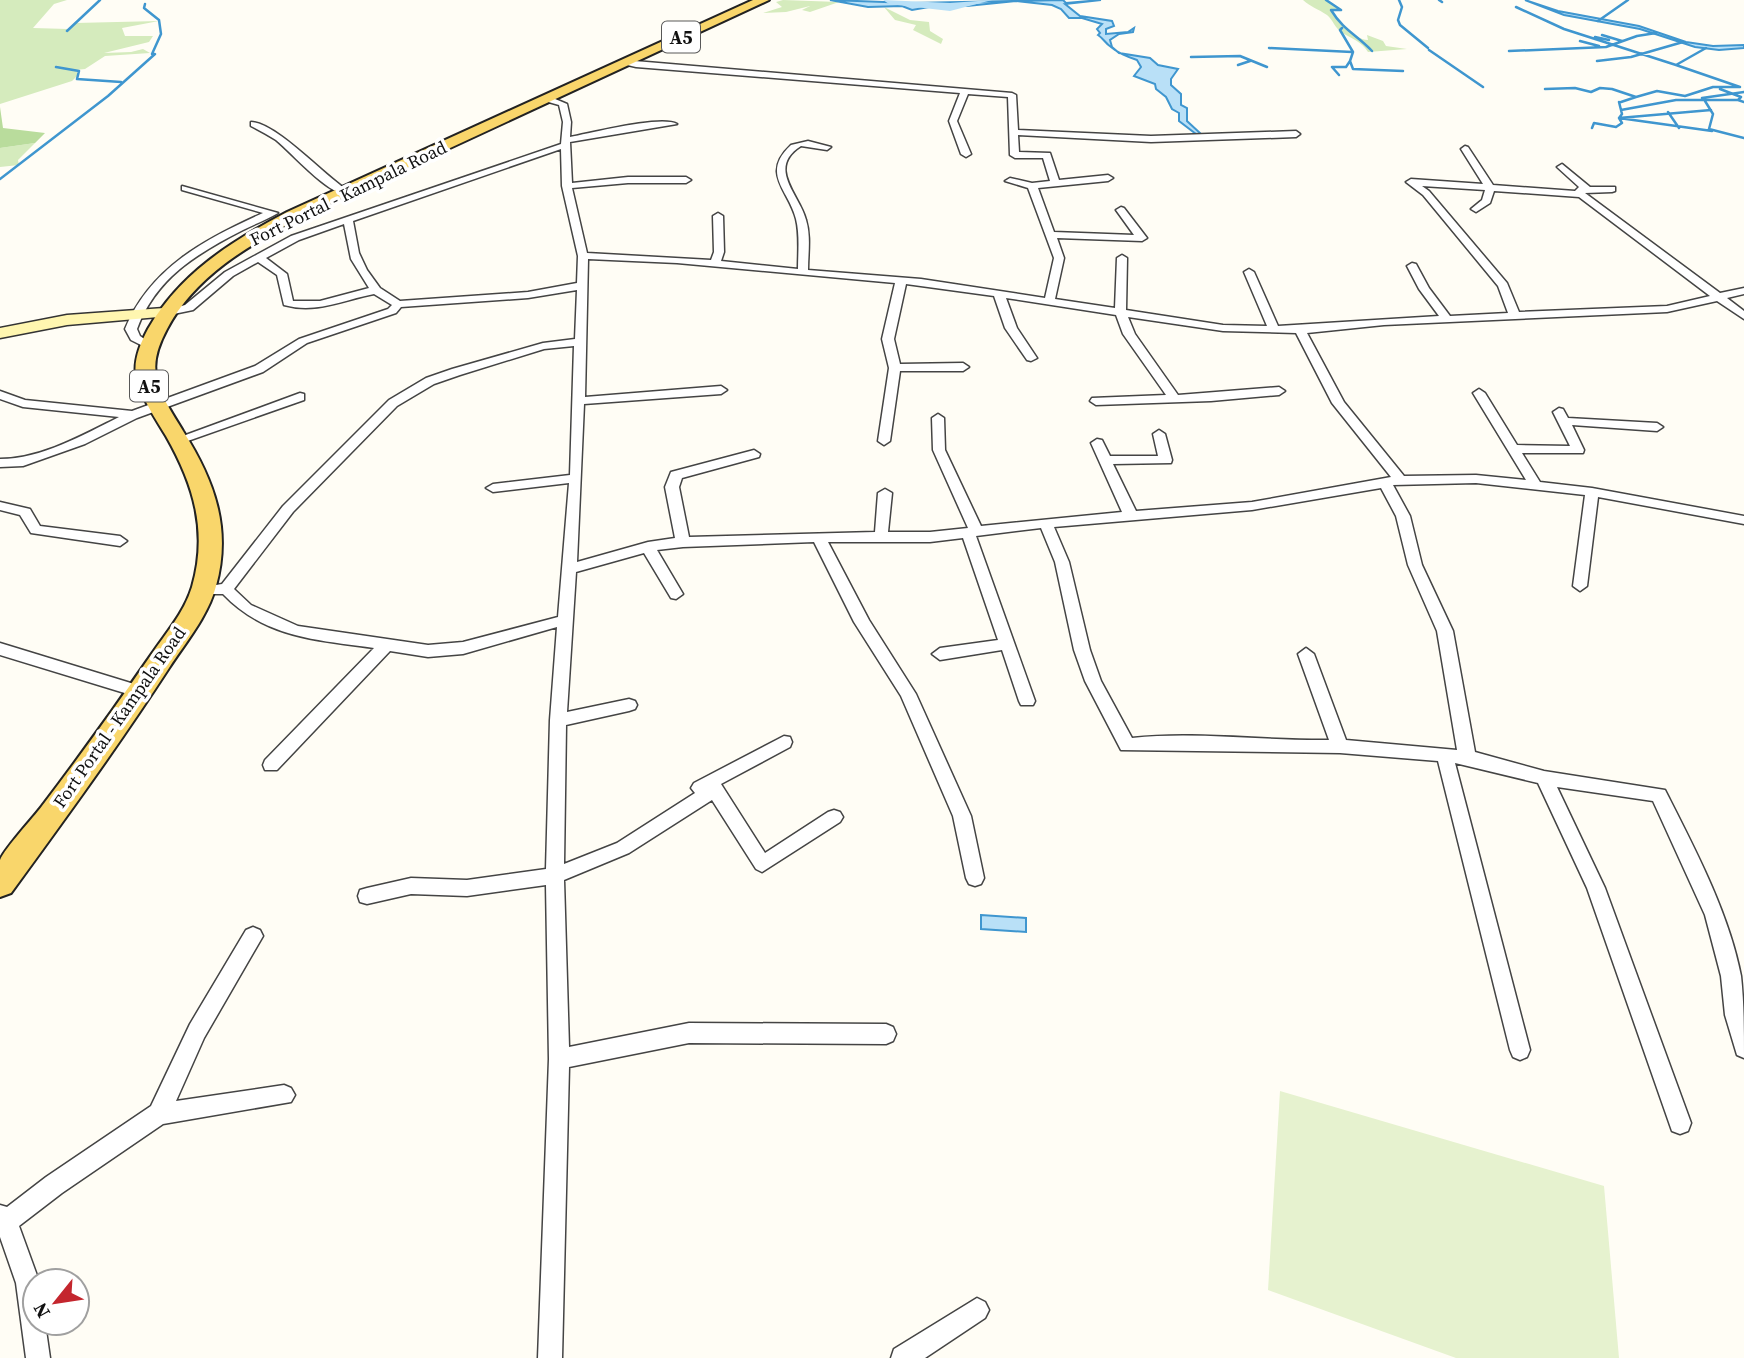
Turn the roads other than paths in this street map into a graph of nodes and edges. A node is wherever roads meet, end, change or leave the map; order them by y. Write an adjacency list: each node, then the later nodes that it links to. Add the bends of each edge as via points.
1 (763, 0): 2 (main road, Fort Portal - Kampala Road / A5)
2 (626, 62): 3 (street); 4 (main road, Fort Portal - Kampala Road / A5)
3 (965, 92): 7 (street, via 1012,95); 12 (street, via 953,121)
4 (548, 99): 9 (street, via 563,104); 23 (main road, Fort Portal - Kampala Road / A5)
5 (254, 124): 23 (street, via 293,149 324,180)
6 (674, 124): 9 (street, via 639,125)
7 (1014, 132): 8 (street, via 1151,139); 17 (street, via 1015,155 1047,155)
8 (1296, 134)
9 (565, 143): 18 (street); 30 (street)
10 (827, 147): 37 (street, via 797,144 782,163 780,174 802,221)
11 (1465, 149): 21 (street)
12 (965, 154)
13 (1562, 167): 24 (street)
14 (1108, 178): 17 (street)
15 (686, 180): 18 (street)
16 (1010, 181): 19 (street)
17 (1055, 183): 19 (street)
18 (567, 186): 32 (street)
19 (1032, 186): 31 (street)
20 (185, 188): 27 (street)
21 (1490, 188): 24 (street); 25 (street, via 1487,201); 50 (street, via 1411,182 1426,193 1503,285)
22 (1612, 188): 24 (street)
23 (344, 192): 28 (main road, Fort Portal - Kampala Road / A5)
24 (1584, 192): 44 (street)
25 (1476, 209)
26 (1122, 210): 31 (street, via 1142,238)
27 (271, 213): 28 (street); 49 (street, via 172,270 150,291)
28 (293, 215): 48 (main road, Fort Portal - Kampala Road / A5, via 217,261)
29 (718, 216): 35 (street)
30 (347, 220): 33 (street); 41 (street, via 356,259)
31 (1050, 235): 45 (street, via 1059,258)
32 (583, 257): 35 (street); 40 (street)
33 (257, 258): 41 (street, via 284,275 291,305 318,304); 48 (street, via 211,287 189,308)
34 (1122, 258): 47 (street)
35 (715, 264): 37 (street)
36 (1412, 266): 52 (street)
37 (803, 272): 39 (street)
38 (1249, 272): 53 (street)
39 (901, 281): 43 (street); 59 (street, via 888,339)
40 (581, 286): 46 (street, via 528,295); 56 (street)
41 (376, 290): 46 (street)
42 (1744, 291): 44 (street)
43 (999, 295): 45 (street); 58 (street)
44 (1716, 296): 50 (street, via 1667,309); 51 (street)
45 (1049, 302): 47 (street)
46 (398, 304): 69 (street, via 392,311 303,341 259,369)
47 (1120, 311): 53 (street, via 1223,328); 66 (street, via 1129,334)
48 (164, 313): 49 (street); 57 (main road, Fort Portal - Kampala Road / A5)
49 (136, 315): 55 (street, via 67,320); 57 (street, via 132,333)
50 (1515, 316): 52 (street)
51 (1744, 316)
52 (1447, 319): 54 (street)
53 (1274, 329): 54 (street)
54 (1300, 330): 82 (street, via 1338,403)
55 (0, 333)
56 (580, 342): 67 (street); 99 (street, via 543,346 456,372 393,403 288,509)
57 (149, 346): 69 (main road, Fort Portal - Kampala Road / A5, via 146,377)
58 (1031, 358)
59 (895, 368): 60 (street); 75 (street)
60 (963, 368)
61 (722, 390): 67 (street)
62 (1279, 391): 66 (street, via 1246,397)
63 (1479, 393): 77 (street)
64 (0, 396): 70 (street, via 23,403)
65 (300, 397): 74 (street)
66 (1173, 397): 68 (street)
67 (578, 401): 81 (street)
68 (1096, 401)
69 (158, 407): 70 (street); 74 (main road, Fort Portal - Kampala Road / A5)
70 (134, 415): 80 (street, via 81,441 18,463)
71 (938, 418): 91 (street, via 939,450)
72 (1657, 427): 77 (street, via 1561,416 1578,450)
73 (1159, 434): 79 (street, via 1166,460)
74 (178, 440): 100 (main road, Fort Portal - Kampala Road / A5, via 203,487 211,516 213,547)
75 (884, 441)
76 (1097, 443): 79 (street)
77 (1513, 449): 83 (street)
78 (754, 454): 95 (street, via 676,475 672,486)
79 (1105, 460): 88 (street)
80 (0, 463)
81 (576, 478): 84 (street); 97 (street)
82 (1392, 481): 83 (street, via 1476,479); 88 (street, via 1252,506); 115 (street, via 1415,565 1445,631)
83 (1536, 486): 85 (street)
84 (493, 488)
85 (1592, 492): 89 (street); 98 (street)
86 (885, 493): 93 (street)
87 (0, 506): 94 (street, via 25,512 36,530)
88 (1131, 516): 90 (street)
89 (1744, 520)
90 (1046, 523): 91 (street); 113 (street, via 1062,562 1086,660 1127,746 1155,742)
91 (972, 532): 93 (street); 104 (street)
92 (819, 537): 93 (street); 95 (street); 122 (street, via 862,622 908,694 962,816)
93 (881, 538)
94 (120, 541)
95 (683, 542): 96 (street)
96 (648, 547): 97 (street); 101 (street)
97 (569, 569): 102 (street)
98 (1580, 586)
99 (226, 589): 100 (street); 103 (street, via 246,609 295,631)
100 (203, 591): 108 (main road, Fort Portal - Kampala Road / A5)
101 (676, 594)
102 (565, 620): 103 (street, via 463,648 428,651); 111 (street)
103 (387, 644): 116 (street)
104 (1006, 644): 106 (street); 109 (street)
105 (0, 649): 108 (street)
106 (940, 654)
107 (1306, 654): 113 (street)
108 (141, 692): 120 (main road, Fort Portal - Kampala Road / A5)
109 (1027, 701)
110 (629, 705): 111 (street)
111 (558, 720): 121 (street)
112 (784, 742): 118 (street, via 698,789)
113 (1340, 746): 114 (street)
114 (1445, 755): 115 (street); 128 (street)
115 (1467, 757): 117 (street)
116 (271, 765)
117 (1544, 778): 127 (street, via 1659,795 1714,915); 132 (street, via 1596,888)
118 (704, 797): 119 (street, via 715,789 762,863); 121 (street, via 623,848)
119 (834, 817)
120 (6, 864): 123 (main road, Fort Portal - Kampala Road / A5)
121 (555, 876): 124 (street, via 467,888 411,886); 129 (street)
122 (975, 878)
123 (0, 884)
124 (368, 896)
125 (253, 936): 131 (street, via 197,1031)
126 (886, 1034): 129 (street, via 689,1033)
127 (1744, 1048)
128 (1520, 1050)
129 (559, 1059): 136 (street)
130 (284, 1096): 131 (street)
131 (159, 1114): 133 (street)
132 (1680, 1123)
133 (3, 1219): 135 (street, via 28,1283)
134 (977, 1310): 137 (street)
135 (38, 1358)
136 (550, 1358)
137 (903, 1358)

